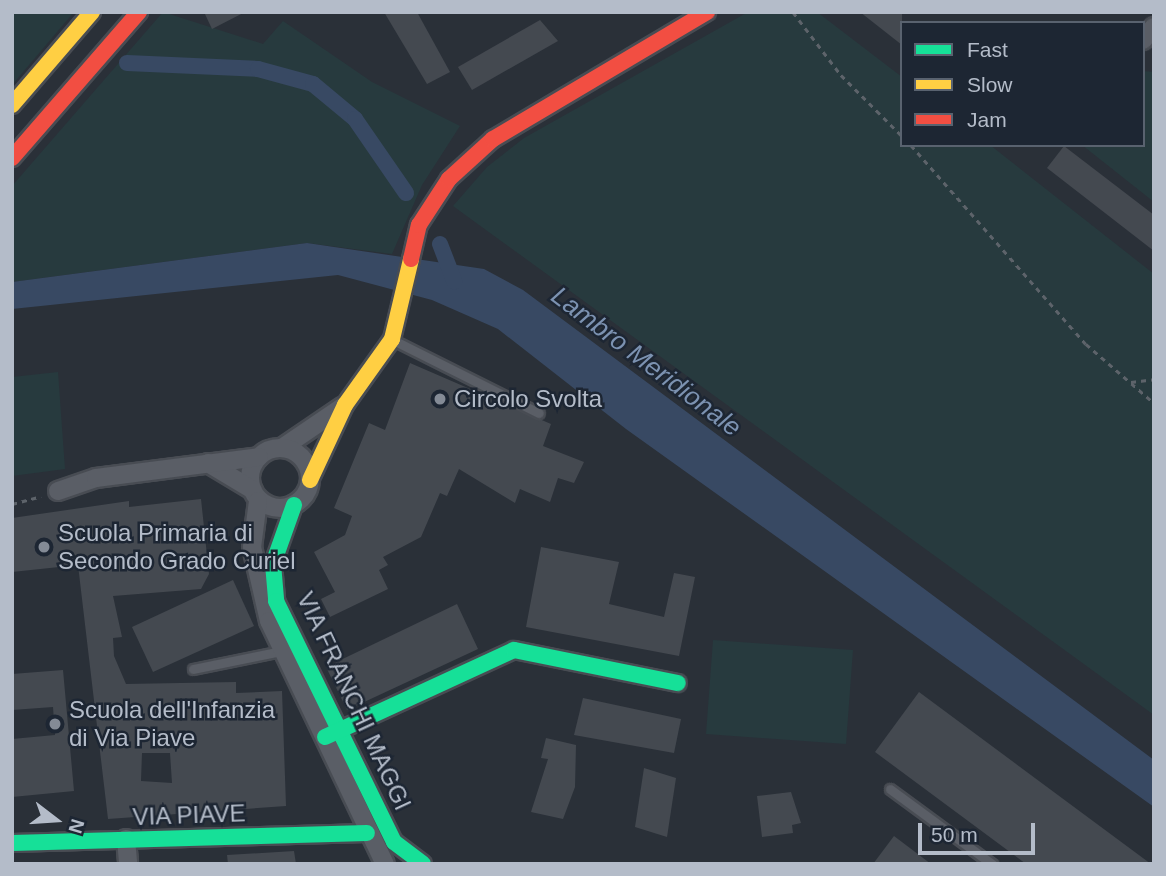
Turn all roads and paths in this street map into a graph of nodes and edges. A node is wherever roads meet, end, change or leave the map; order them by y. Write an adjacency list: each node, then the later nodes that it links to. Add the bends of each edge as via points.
1 (92, 12): 5 (street)
2 (139, 12): 8 (street)
3 (707, 12): 9 (street, via 493,139 449,179 419,225)
4 (793, 12): 6 (path, via 841,75)
5 (12, 105)
6 (900, 134)
7 (913, 147): 11 (path, via 1086,344)
8 (12, 158)
9 (392, 339): 13 (street); 14 (lane)
10 (1154, 380): 11 (path); 12 (path)
11 (1130, 382): 12 (path)
12 (1154, 403)
13 (345, 405): 15 (street); 18 (street)
14 (539, 413)
15 (282, 448): 16 (street); 18 (street, via 302,458)
16 (260, 457): 17 (street); 20 (street, via 251,474)
17 (208, 463): 19 (street, via 96,478); 20 (street)
18 (310, 480): 22 (street, via 306,494)
19 (58, 491): 21 (path)
20 (255, 495): 22 (street, via 271,507); 23 (street, VIA FRANCHI MAGGI, via 252,530 258,585)
21 (12, 505)
22 (294, 505): 23 (street, VIA FRANCHI MAGGI, via 273,564 276,601)
23 (290, 648): 24 (lane); 26 (street, VIA FRANCHI MAGGI)
24 (192, 669)
25 (678, 682): 26 (street, via 514,650)
26 (331, 734): 28 (street, VIA FRANCHI MAGGI); 33 (street, VIA FRANCHI MAGGI, via 394,842)
27 (890, 789): 34 (lane)
28 (367, 833): 29 (street, VIA PIAVE); 32 (street, VIA FRANCHI MAGGI)
29 (126, 839): 30 (street, VIA PIAVE); 31 (street)
30 (12, 843)
31 (128, 864)
32 (385, 864)
33 (423, 864)
34 (992, 864)

